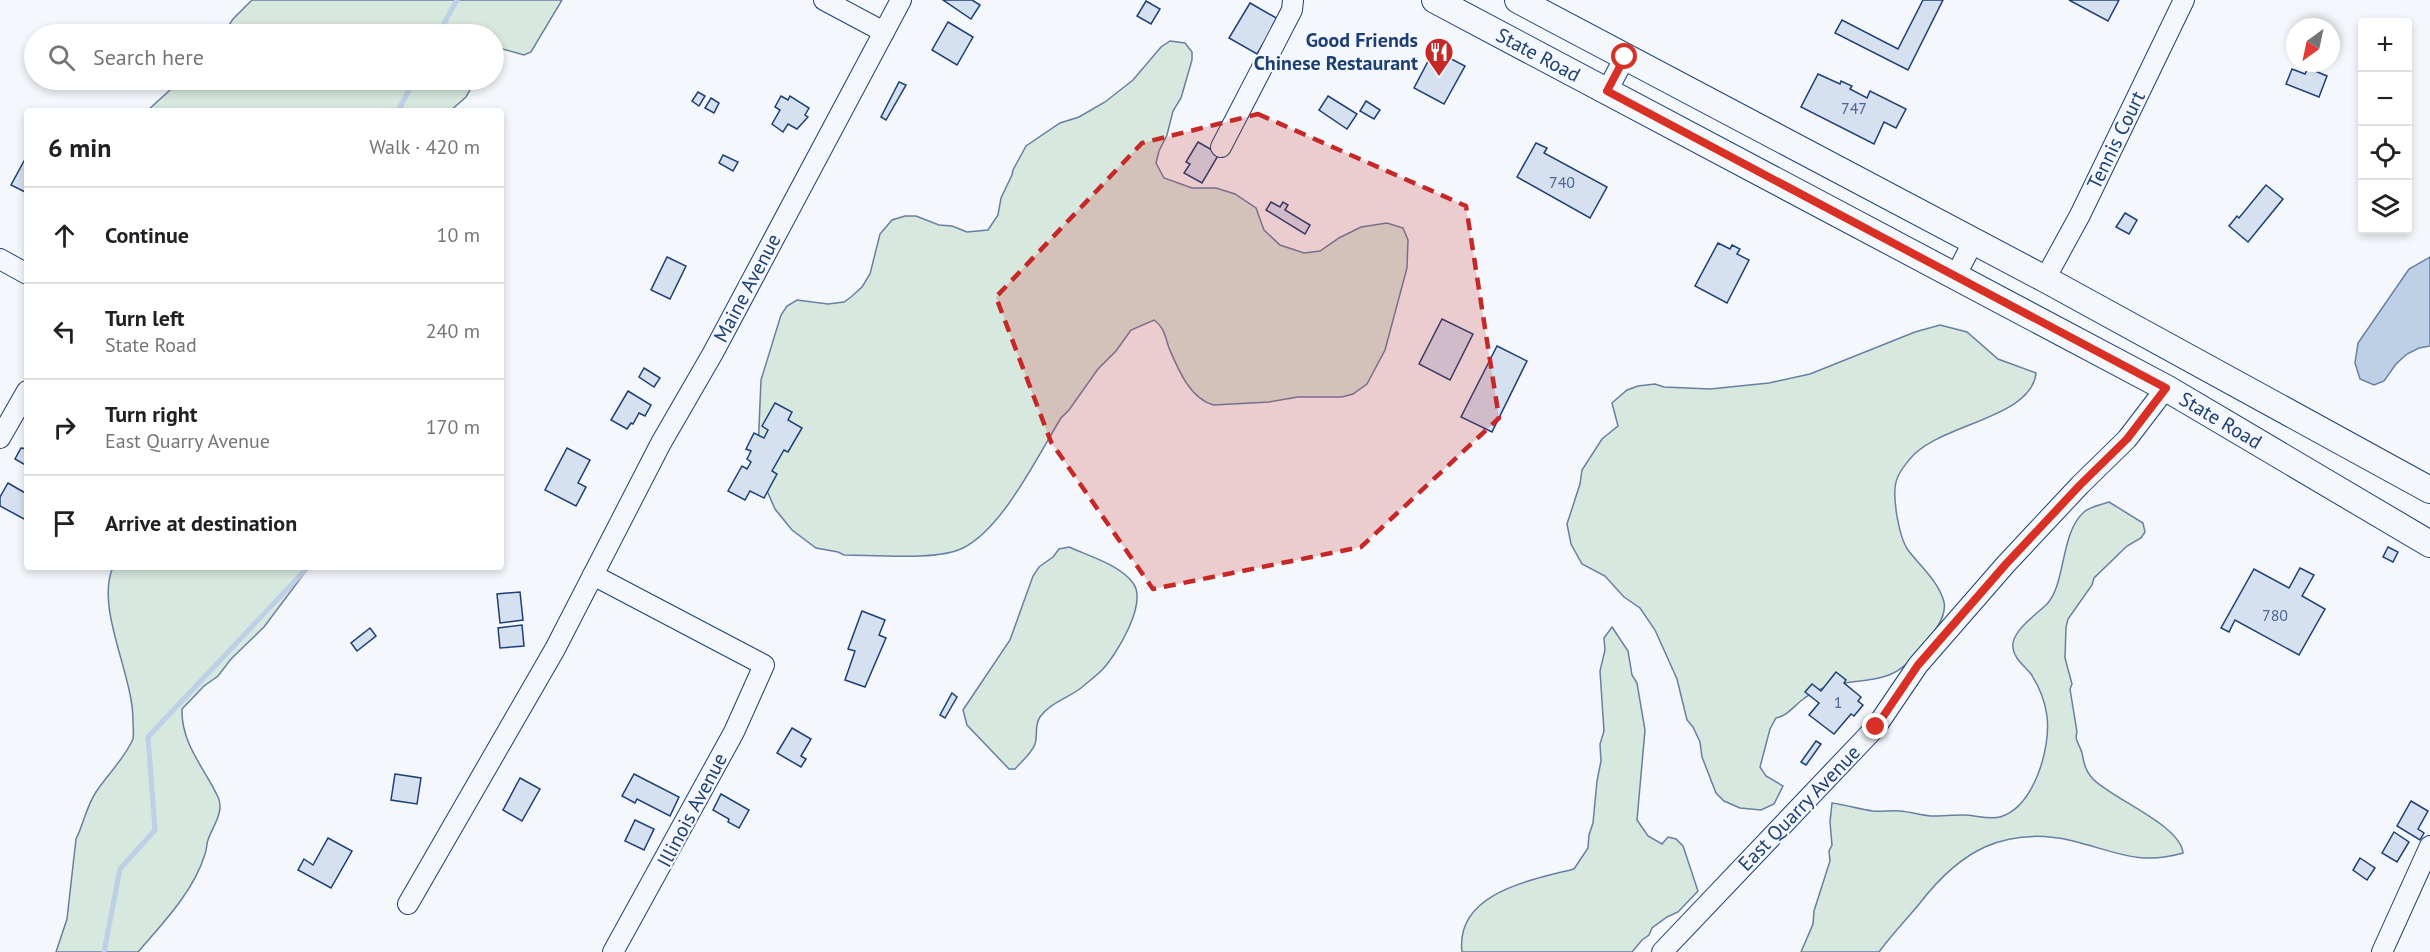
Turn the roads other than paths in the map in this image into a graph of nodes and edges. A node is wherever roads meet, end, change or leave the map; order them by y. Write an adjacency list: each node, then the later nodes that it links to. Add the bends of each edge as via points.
1 (824, 0): 7 (street)
2 (901, 0): 7 (street, Maine Avenue)
3 (1293, 0): 10 (street, via 1292,10)
4 (1435, 0): 9 (main road, State Road)
5 (1518, 0): 8 (main road, State Road)
6 (2184, 0): 15 (street, Tennis Court)
7 (884, 32): 21 (street, Maine Avenue)
8 (1625, 57): 9 (street); 11 (main road, State Road)
9 (1607, 91): 14 (main road, State Road)
10 (1221, 147)
11 (1973, 242): 14 (street); 15 (main road, State Road)
12 (0, 259): 13 (street)
13 (24, 272)
14 (1955, 278): 16 (main road, State Road)
15 (2045, 279): 19 (main road, State Road)
16 (2166, 388): 20 (main road, State Road); 25 (street, East Quarry Avenue, via 2127,439 2006,564 1918,665 1876,727)
17 (24, 396): 18 (street)
18 (0, 438)
19 (2430, 490)
20 (2430, 544)
21 (593, 575): 23 (street, Maine Avenue, via 555,649); 24 (street, Illinois Avenue, via 764,665 728,742)
22 (2430, 846): 26 (street)
23 (408, 904)
24 (613, 952)
25 (1662, 952)
26 (2382, 952)

